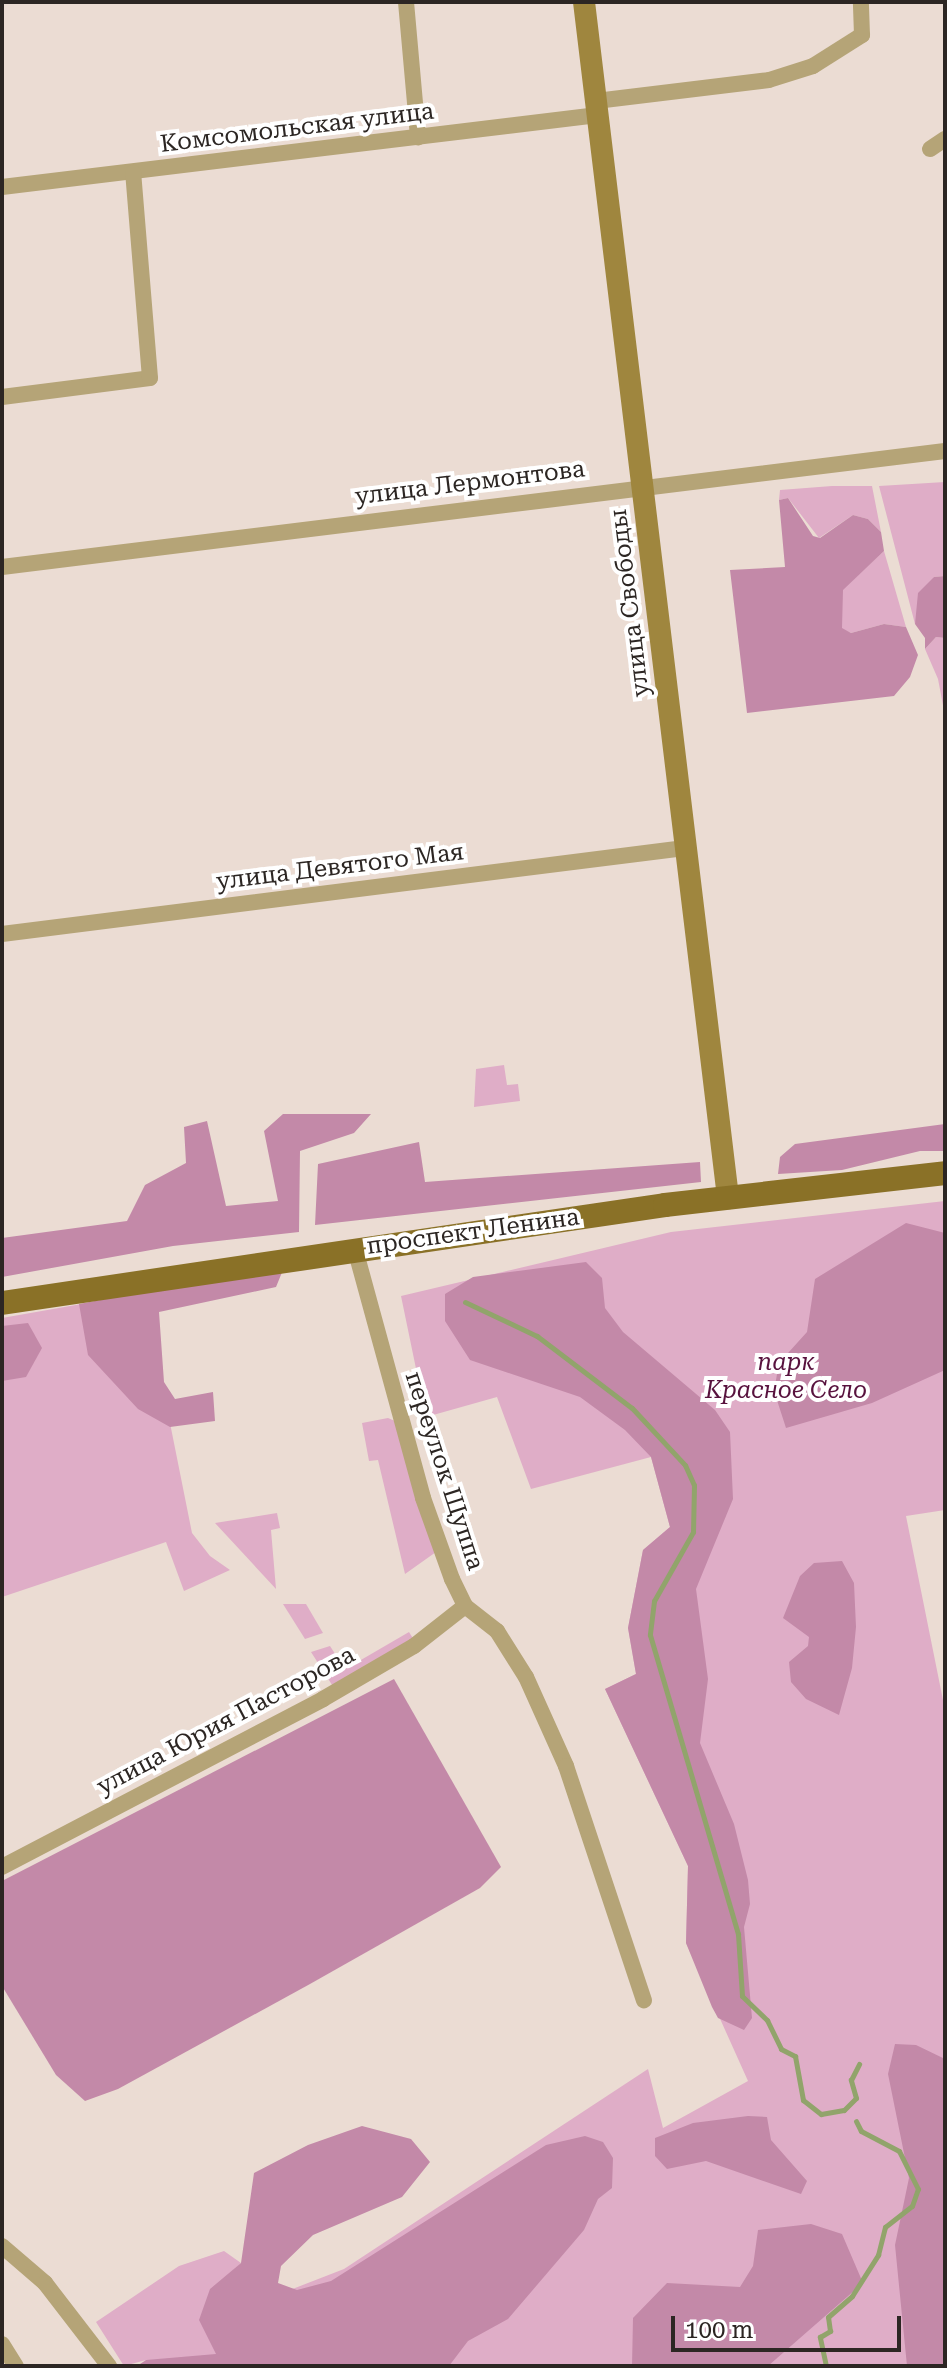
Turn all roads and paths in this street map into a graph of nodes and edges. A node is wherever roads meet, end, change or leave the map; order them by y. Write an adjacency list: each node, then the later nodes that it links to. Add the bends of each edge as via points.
1 (406, 2): 5 (street)
2 (584, 2): 4 (main road, улица Свободы)
3 (861, 2): 4 (street, Комсомольская улица, via 862,35 813,66 769,80)
4 (597, 108): 5 (street, Комсомольская улица); 12 (main road, улица Свободы)
5 (418, 137): 8 (street, Комсомольская улица)
6 (945, 139): 7 (street)
7 (930, 149)
8 (133, 173): 9 (street, Комсомольская улица); 10 (street, via 150,378)
9 (2, 187)
10 (2, 397)
11 (945, 451): 12 (street, улица Лермонтова)
12 (641, 485): 13 (street, улица Лермонтова); 14 (main road, улица Свободы)
13 (2, 567)
14 (685, 848): 15 (street, улица Девятого Мая); 17 (main road, улица Свободы)
15 (2, 934)
16 (945, 1173): 17 (main road, проспект Ленина)
17 (728, 1198): 18 (main road, проспект Ленина)
18 (355, 1249): 19 (main road, проспект Ленина); 20 (street, переулок Щуппа, via 423,1498)
19 (2, 1303)
20 (465, 1606): 21 (street, улица Юрия Пасторова, via 414,1646 323,1699); 22 (street, переулок Щуппа, via 497,1631 526,1677 566,1766)
21 (2, 1867)
22 (644, 2000)
23 (2, 2246): 26 (street, via 45,2283)
24 (2, 2344): 25 (street)
25 (16, 2366)
26 (109, 2366)

